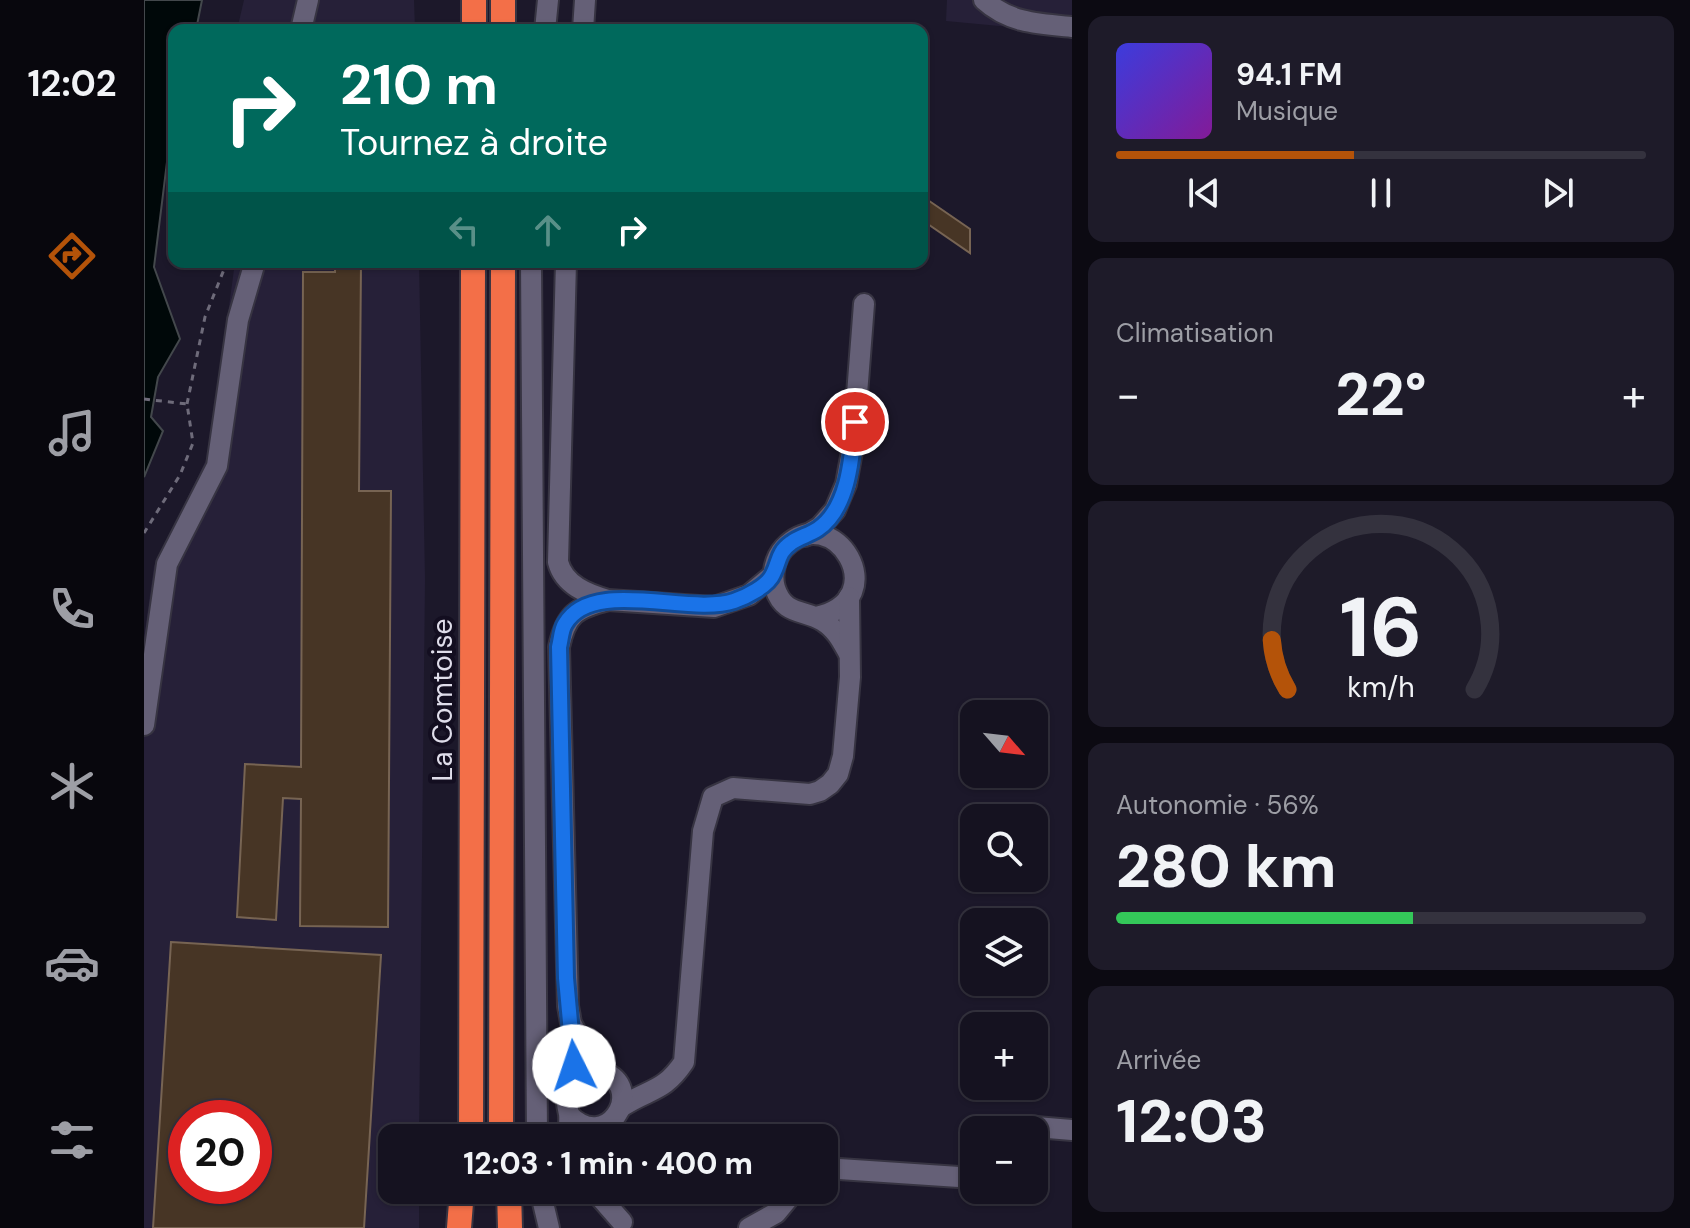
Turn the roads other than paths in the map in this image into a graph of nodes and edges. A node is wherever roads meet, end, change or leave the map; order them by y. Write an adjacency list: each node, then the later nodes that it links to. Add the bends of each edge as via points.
1 (308, 0): 7 (lane)
2 (474, 0): 8 (highway)
3 (503, 0): 9 (highway)
4 (548, 0): 10 (lane)
5 (585, 0): 11 (lane)
6 (984, 0): 12 (lane, via 1021,22)
7 (302, 24)
8 (474, 24)
9 (503, 24)
10 (546, 24)
11 (583, 24)
12 (1072, 27)
13 (253, 268): 29 (lane, via 238,320 217,466 167,564)
14 (473, 268): 36 (highway, La Comtoise)
15 (503, 268): 37 (highway)
16 (531, 268): 38 (lane)
17 (566, 268): 24 (lane, via 558,562 568,581)
18 (864, 304): 19 (lane)
19 (846, 484): 20 (lane, via 835,510); 21 (lane)
20 (805, 536): 21 (lane, via 819,535); 22 (lane, via 782,550)
21 (843, 547): 23 (lane, via 855,571)
22 (773, 575): 25 (lane); 26 (lane, via 749,595)
23 (849, 597): 27 (lane, via 841,607); 28 (lane)
24 (608, 600): 26 (lane); 30 (lane, via 576,611 564,625 559,647)
25 (781, 600): 26 (lane, via 745,608); 27 (lane, via 791,610)
26 (714, 607)
27 (816, 617): 28 (lane, via 838,634)
28 (850, 656): 31 (lane, via 843,756 830,784 810,794 733,788 713,797 707,808)
29 (144, 725)
30 (571, 1023): 32 (lane); 33 (lane)
31 (687, 1044): 32 (lane, via 659,1075 630,1083); 34 (lane, via 684,1062 671,1081)
32 (606, 1074): 33 (lane, via 588,1070); 34 (lane, via 620,1087)
33 (571, 1080): 35 (lane, via 565,1097)
34 (621, 1107): 41 (lane)
35 (569, 1115): 39 (lane); 40 (lane)
36 (469, 1124)
37 (504, 1124)
38 (537, 1124)
39 (569, 1124)
40 (581, 1124)
41 (608, 1124)
42 (1048, 1128): 43 (lane)
43 (1072, 1130)
44 (838, 1169): 45 (lane)
45 (960, 1177)
46 (461, 1204): 55 (highway)
47 (471, 1204): 56 (highway)
48 (501, 1204): 57 (highway)
49 (509, 1204): 58 (highway)
50 (543, 1204): 59 (lane)
51 (608, 1204): 54 (lane)
52 (785, 1204): 60 (lane)
53 (790, 1204): 61 (lane)
54 (629, 1226)
55 (459, 1228)
56 (471, 1228)
57 (501, 1228)
58 (510, 1228)
59 (549, 1228)
60 (749, 1228)
61 (776, 1228)

